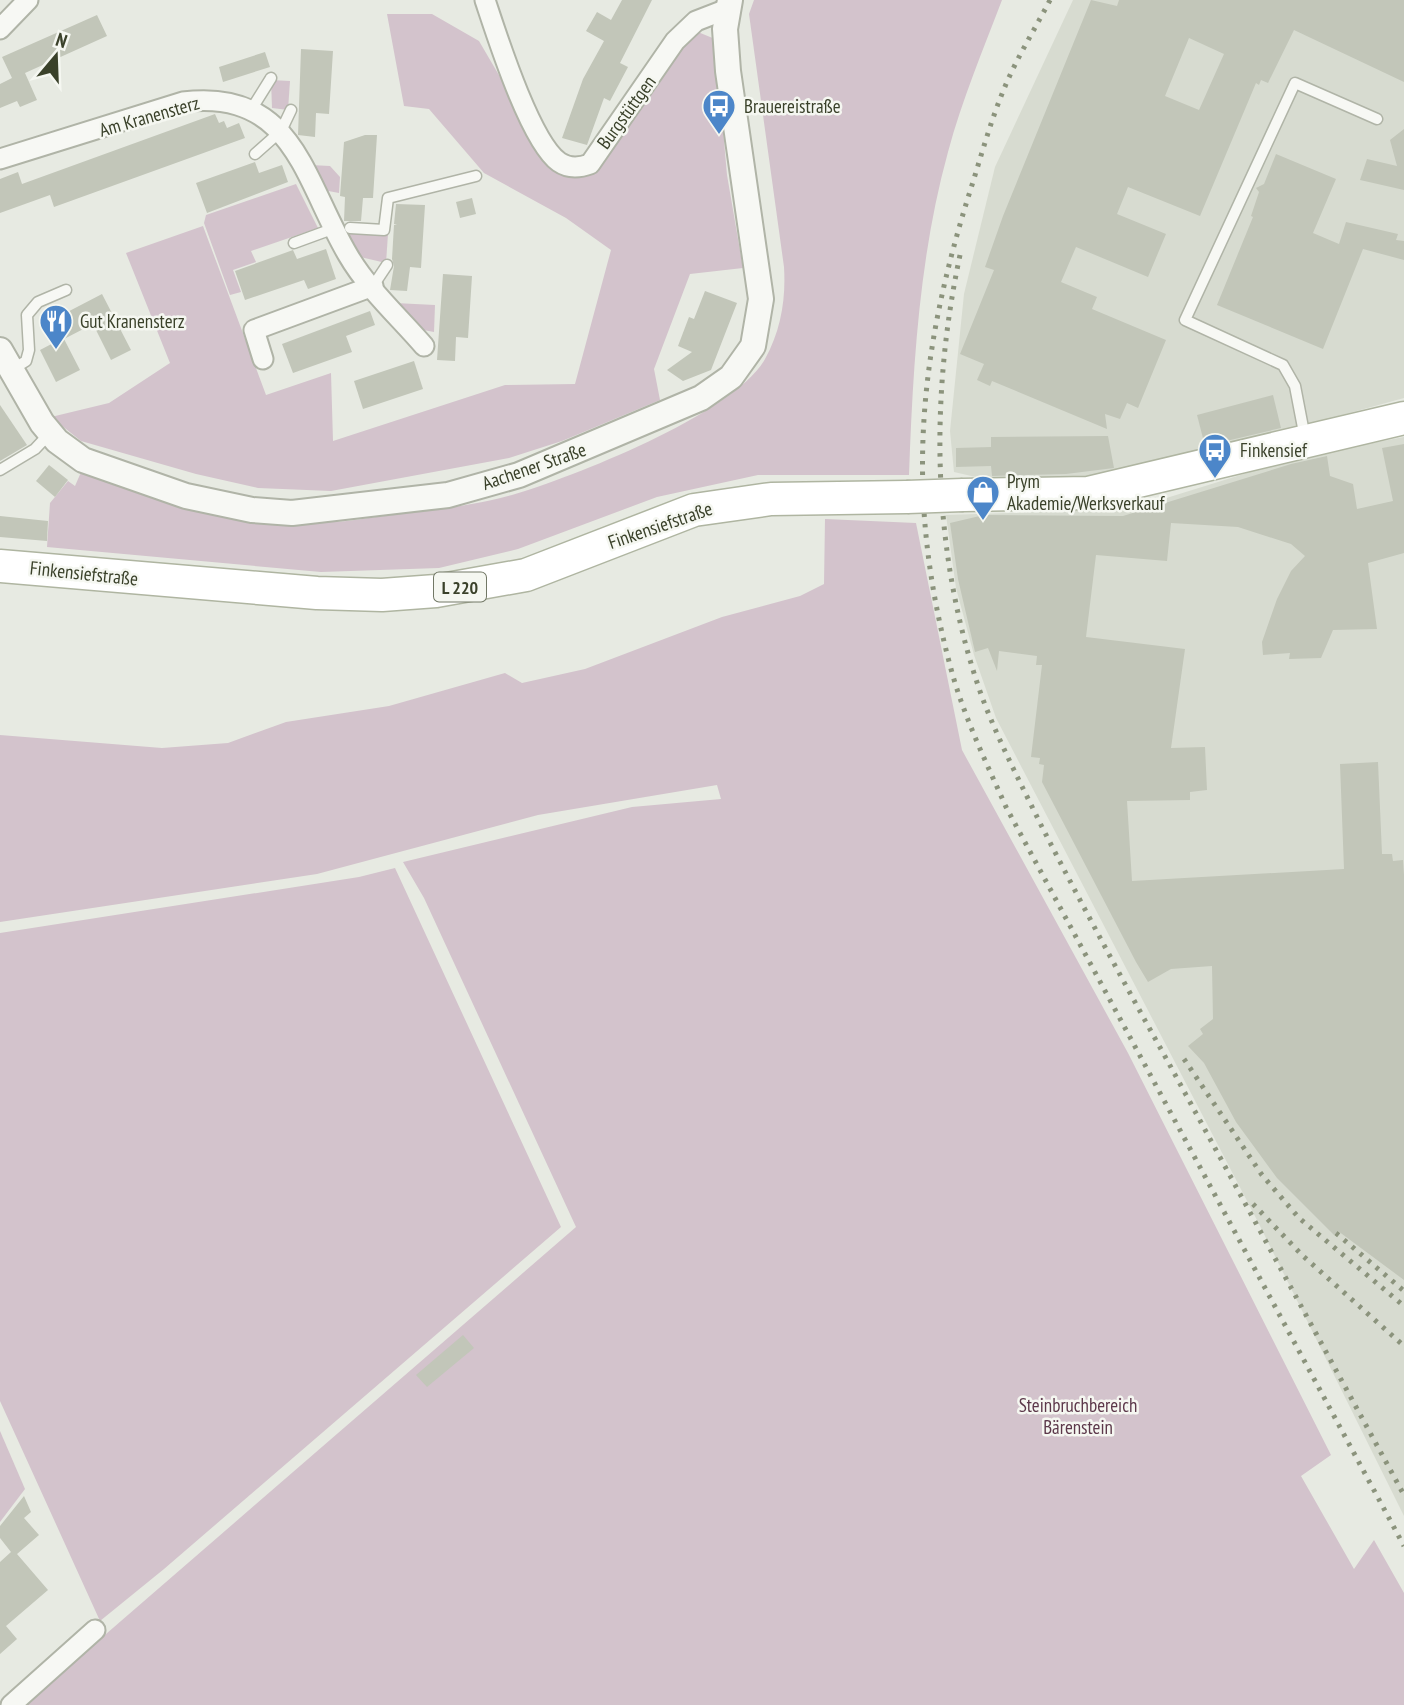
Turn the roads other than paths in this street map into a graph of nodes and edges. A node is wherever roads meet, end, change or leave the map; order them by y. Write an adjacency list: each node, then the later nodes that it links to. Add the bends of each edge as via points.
1 (28, 0): 4 (street)
2 (485, 0): 3 (street, Burgstüttgen, via 540,138 556,160 580,168 590,164 675,41 696,21)
3 (729, 5): 22 (street, Aachener Straße, via 727,71 761,299 753,346 731,377 701,398 519,475 448,495 292,513 252,510 134,480 83,460)
4 (0, 29)
5 (271, 78): 6 (lane)
6 (251, 110): 9 (street, Am Kranensterz); 11 (street, Am Kranensterz, via 207,99 183,102)
7 (291, 110): 9 (lane)
8 (1377, 119): 23 (lane, via 1295,83 1185,320 1283,365 1294,386)
9 (281, 131): 10 (lane); 13 (street, Am Kranensterz)
10 (255, 153)
11 (0, 159)
12 (476, 176): 13 (lane, via 388,198 384,230)
13 (343, 228): 14 (lane); 16 (street, Am Kranensterz, via 348,256)
14 (294, 243)
15 (387, 265): 16 (lane)
16 (373, 286): 18 (street, Am Kranensterz); 19 (street, via 254,330)
17 (66, 290): 20 (lane, via 37,302 27,315 26,361)
18 (424, 346)
19 (263, 359)
20 (6, 360): 22 (street, Aachener Straße)
21 (1404, 418): 23 (main road, Finkensiefstraße / L 220)
22 (50, 432): 24 (lane, via 35,449)
23 (1306, 442): 25 (main road, Finkensiefstraße / L 220, bridge, via 1088,493 771,499 694,510 526,575 436,592 317,593)
24 (0, 470)
25 (0, 566)
26 (95, 1630): 27 (street)
27 (11, 1705)

